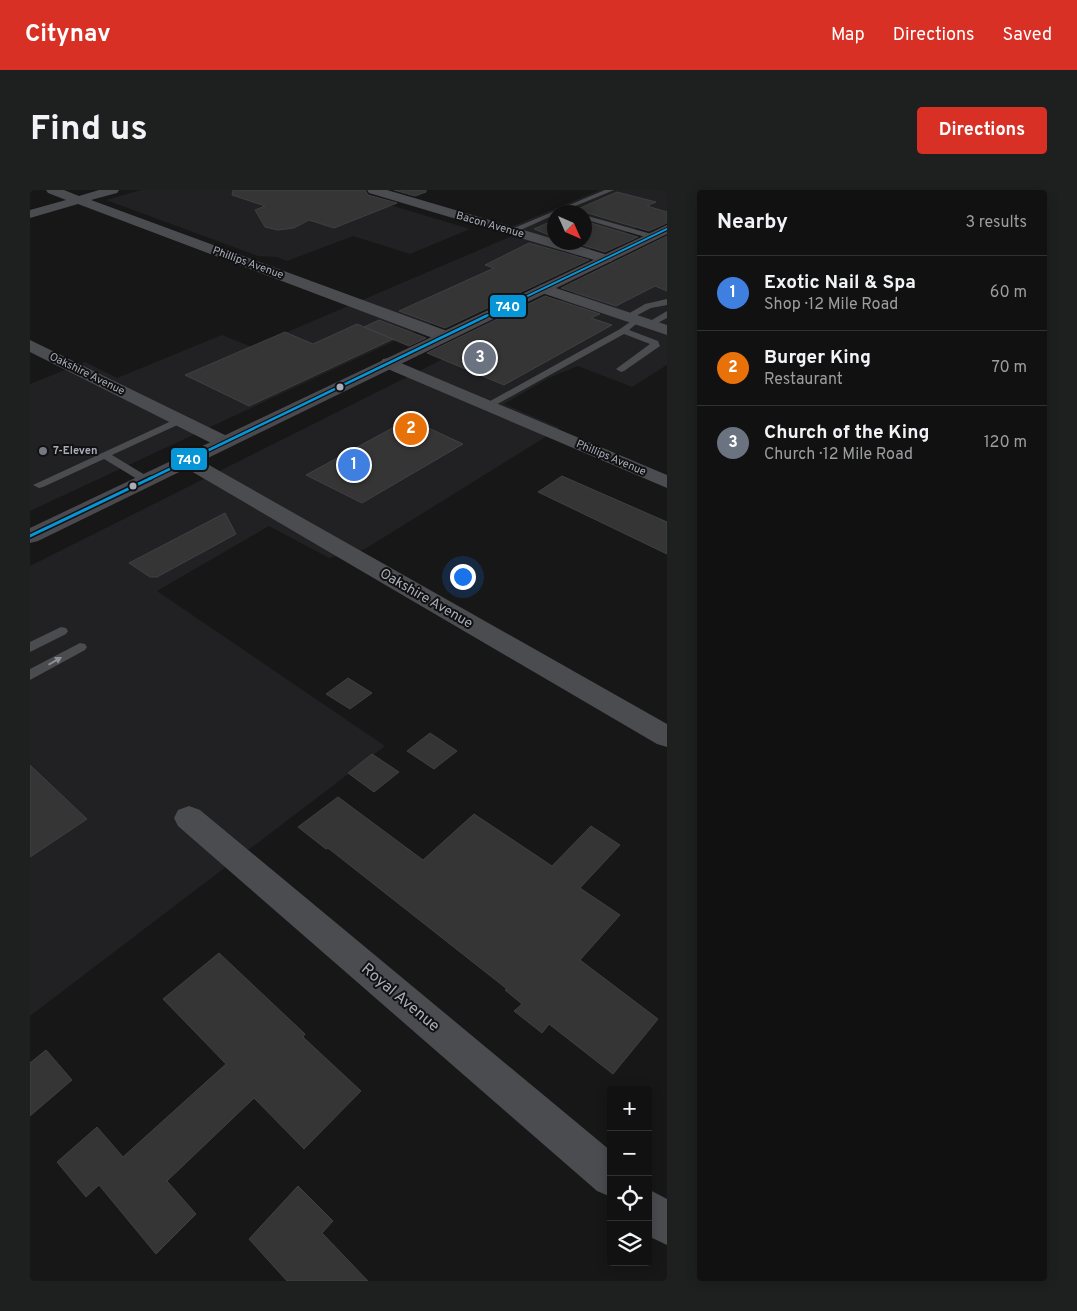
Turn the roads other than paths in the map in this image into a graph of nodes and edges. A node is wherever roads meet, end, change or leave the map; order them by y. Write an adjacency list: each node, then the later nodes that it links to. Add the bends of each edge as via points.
1 (52, 190): 5 (street, Phillips Avenue)
2 (114, 190): 5 (street)
3 (373, 190): 10 (street, Bacon Avenue)
4 (611, 190): 6 (lane)
5 (79, 200): 7 (street); 18 (street, Phillips Avenue)
6 (576, 205)
7 (30, 214)
8 (547, 217): 10 (lane)
9 (592, 219): 11 (lane)
10 (511, 231): 12 (street, Bacon Avenue)
11 (662, 232): 12 (main road)
12 (606, 259): 13 (main road)
13 (544, 289): 16 (street); 18 (main road)
14 (667, 302): 16 (lane, via 648,306)
15 (667, 314): 16 (lane)
16 (634, 323): 17 (street); 21 (lane, via 655,346); 22 (lane)
17 (667, 330)
18 (444, 336): 20 (main road)
19 (30, 345): 23 (street, Oakshire Avenue)
20 (389, 363): 22 (street, Phillips Avenue); 24 (main road)
21 (621, 368)
22 (488, 406): 28 (street, Phillips Avenue)
23 (180, 420): 24 (street, Oakshire Avenue); 25 (lane)
24 (224, 442): 26 (main road)
25 (104, 455): 27 (lane); 29 (lane)
26 (186, 460): 27 (main road); 35 (street, Oakshire Avenue)
27 (146, 480): 30 (main road)
28 (667, 482)
29 (39, 485)
30 (30, 536)
31 (61, 632): 33 (lane)
32 (80, 647): 34 (lane, one-way to 32)
33 (30, 648)
34 (30, 675)
35 (667, 737)
36 (189, 818): 37 (street, Royal Avenue)
37 (610, 1176)
38 (652, 1212): 39 (street)
39 (667, 1225)

